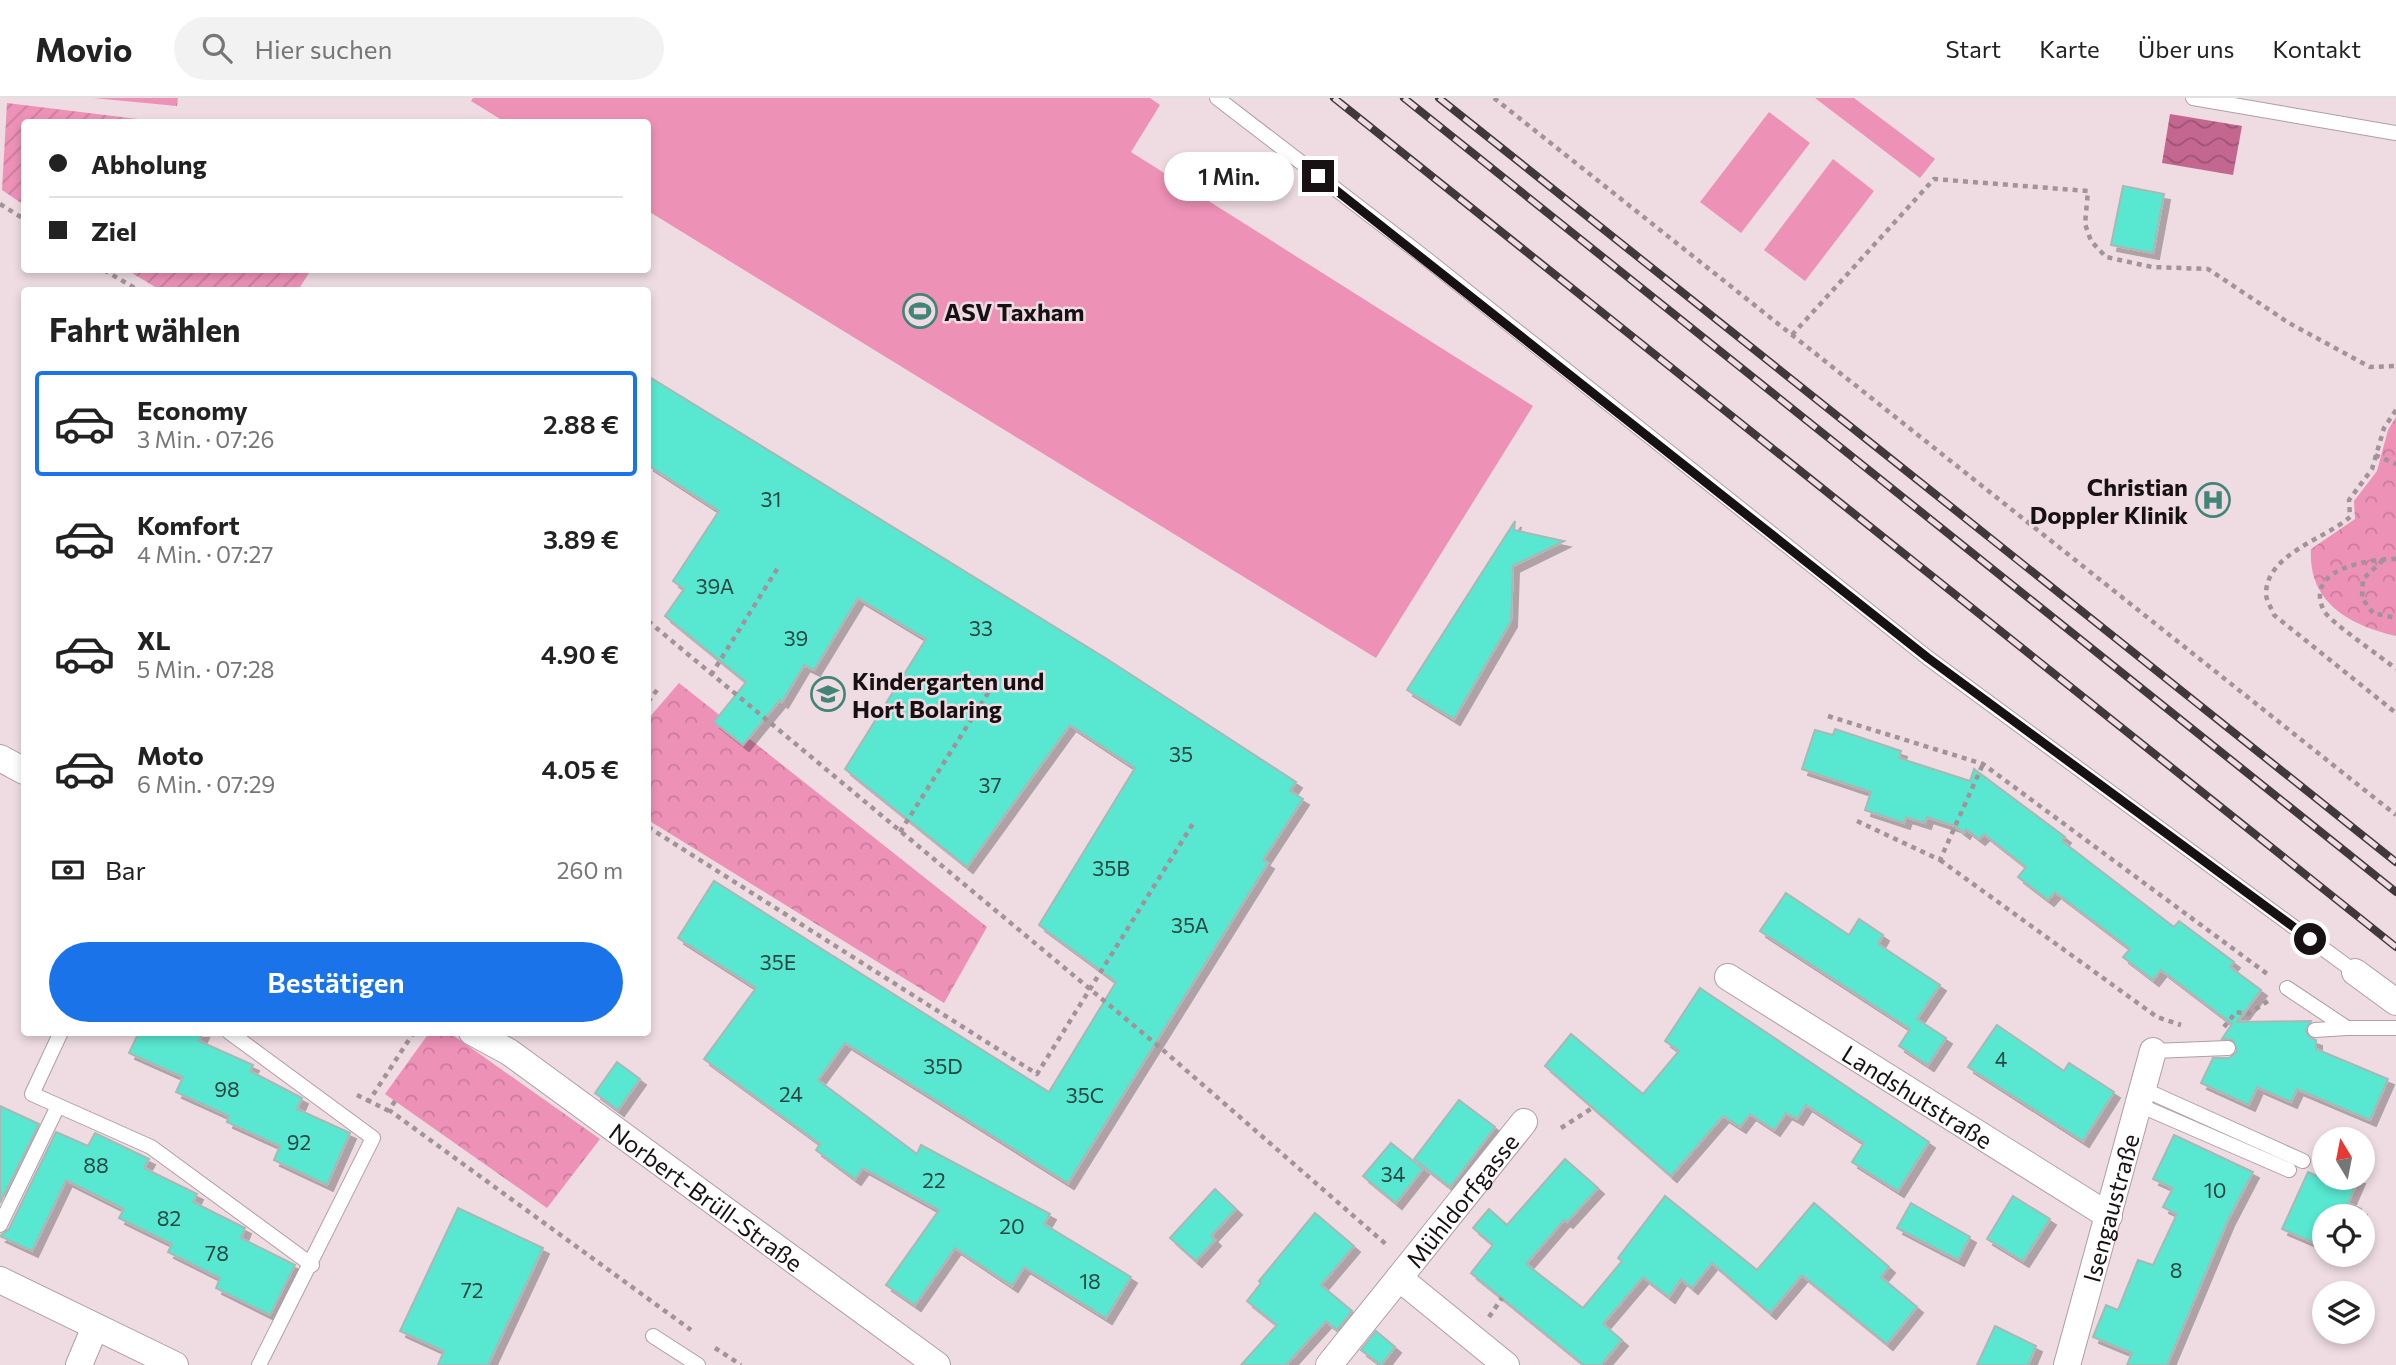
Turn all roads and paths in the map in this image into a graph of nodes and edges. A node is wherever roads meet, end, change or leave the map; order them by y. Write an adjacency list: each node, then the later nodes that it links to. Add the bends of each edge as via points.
1 (1217, 98): 35 (lane, via 1928,658)
2 (1494, 98): 9 (path)
3 (2193, 98): 4 (lane)
4 (2396, 133)
5 (0, 204): 6 (path)
6 (21, 217)
7 (109, 273): 8 (path)
8 (133, 287)
9 (1792, 335): 10 (path, via 1934,178 2088,191 2085,224 2091,241 2106,257 2152,267 2208,270 2289,323 2370,367); 29 (path)
10 (2396, 366)
11 (2396, 410): 12 (path)
12 (2375, 456): 13 (path); 24 (path, via 2372,469 2349,500 2350,517 2286,558 2271,573 2266,595 2274,615)
13 (2396, 464)
14 (2383, 559): 15 (path); 17 (path, via 2363,579 2362,598 2373,613); 19 (path, via 2346,566 2327,577 2320,594 2325,613)
15 (2396, 559)
16 (779, 566): 20 (path)
17 (2396, 618)
18 (651, 624): 20 (path)
19 (2396, 669)
20 (710, 675): 33 (path)
21 (995, 682): 33 (path)
22 (657, 690): 23 (path)
23 (651, 697)
24 (2396, 713)
25 (1828, 716): 27 (path)
26 (0, 758): 28 (street)
27 (1983, 764): 34 (path); 37 (path)
28 (21, 769)
29 (2396, 815)
30 (1857, 821): 34 (path)
31 (1194, 822): 38 (path)
32 (651, 829): 38 (path, via 1037,1074)
33 (900, 832): 38 (path)
34 (1940, 860): 40 (path, via 2157,1017)
35 (2355, 972): 39 (street)
36 (1728, 976): 60 (street, Landshutstraße)
37 (2287, 988): 41 (lane); 44 (path, via 2248,1013 2236,1012)
38 (1090, 990): 63 (path)
39 (2396, 1002)
40 (2187, 1027)
41 (2347, 1028): 42 (lane); 43 (lane)
42 (2396, 1028)
43 (2315, 1030)
44 (2220, 1033)
45 (59, 1036): 53 (lane, via 32,1094)
46 (234, 1036): 62 (lane, via 373,1138)
47 (411, 1036): 55 (path, via 369,1101)
48 (479, 1036): 74 (street, Norbert-Brüll-Straße, via 509,1052)
49 (2228, 1048): 50 (lane)
50 (2153, 1051): 51 (street, Isengaustraße)
51 (2141, 1097): 58 (lane); 59 (lane); 60 (street, Isengaustraße)
52 (395, 1101): 55 (path, via 389,1110)
53 (58, 1105): 61 (lane); 62 (lane, via 151,1147)
54 (1594, 1107): 57 (path)
55 (393, 1113): 66 (path)
56 (1524, 1122): 63 (street, Mühldorfgasse)
57 (1561, 1128)
58 (2303, 1161)
59 (2289, 1170)
60 (2109, 1216): 77 (street, Isengaustraße)
61 (0, 1225)
62 (312, 1265): 71 (lane)
63 (1405, 1271): 75 (street, Mühldorfgasse); 76 (street, Mühldorfgasse)
64 (0, 1280): 65 (street)
65 (95, 1327): 69 (street); 70 (street)
66 (693, 1331)
67 (653, 1336): 72 (lane)
68 (713, 1347): 73 (path)
69 (79, 1365)
70 (175, 1365)
71 (259, 1365)
72 (698, 1365)
73 (741, 1365)
74 (937, 1365)
75 (1329, 1365)
76 (1506, 1365)
77 (2067, 1365)

